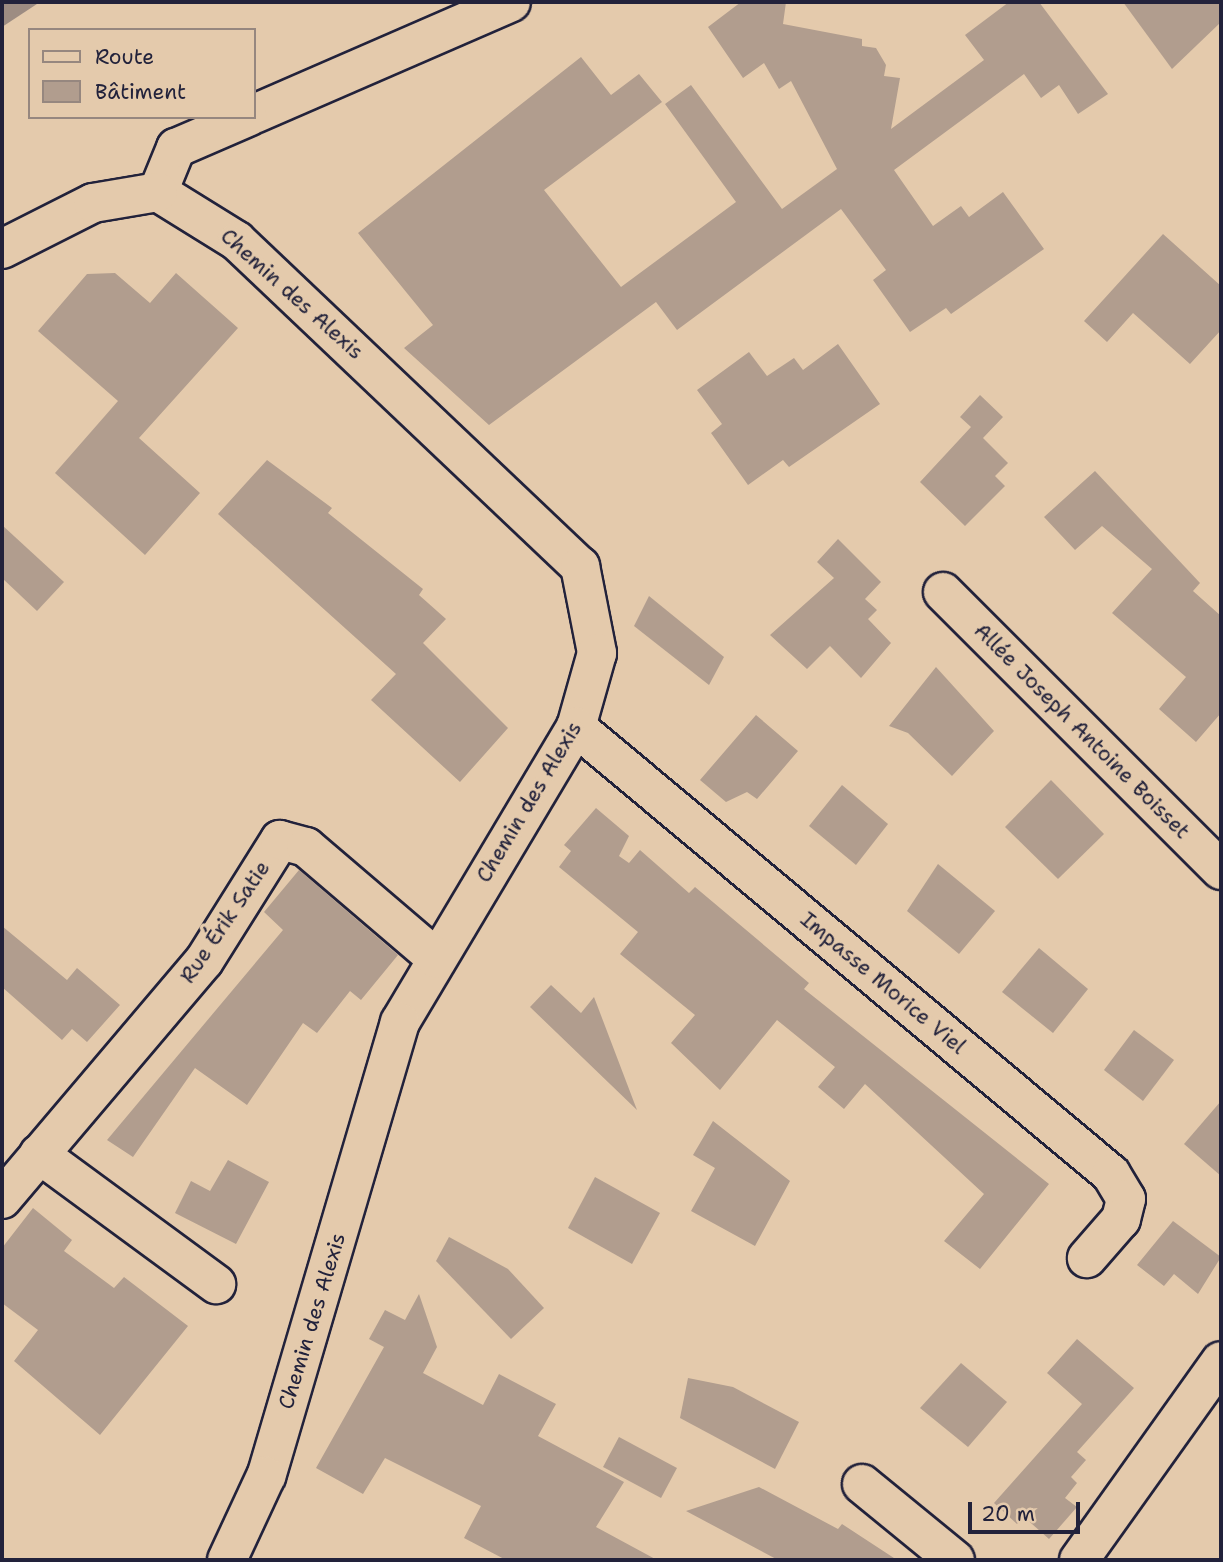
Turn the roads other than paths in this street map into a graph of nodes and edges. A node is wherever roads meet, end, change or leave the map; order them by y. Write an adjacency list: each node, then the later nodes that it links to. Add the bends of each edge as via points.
1 (511, 2): 2 (street)
2 (256, 113)
3 (243, 119): 4 (street, via 176,148)
4 (158, 192): 5 (street, via 93,203); 7 (street, Chemin des Alexis, via 237,241 580,565 597,653)
5 (2, 249)
6 (943, 593): 8 (street, Allée Joseph Antoine Boisset)
7 (576, 727): 9 (street, Chemin des Alexis); 12 (street, Impasse Morice Viel, via 1111,1174 1126,1199 1121,1219)
8 (1221, 870)
9 (437, 959): 10 (street, Rue Érik Satie, via 306,847 280,840 204,961); 16 (street, Chemin des Alexis, via 400,1023 266,1476)
10 (39, 1154): 11 (street, Rue Érik Satie); 13 (street)
11 (2, 1199)
12 (1087, 1258)
13 (216, 1284)
14 (1221, 1361): 18 (street)
15 (862, 1484): 17 (street)
16 (227, 1560)
17 (955, 1560)
18 (1079, 1560)

